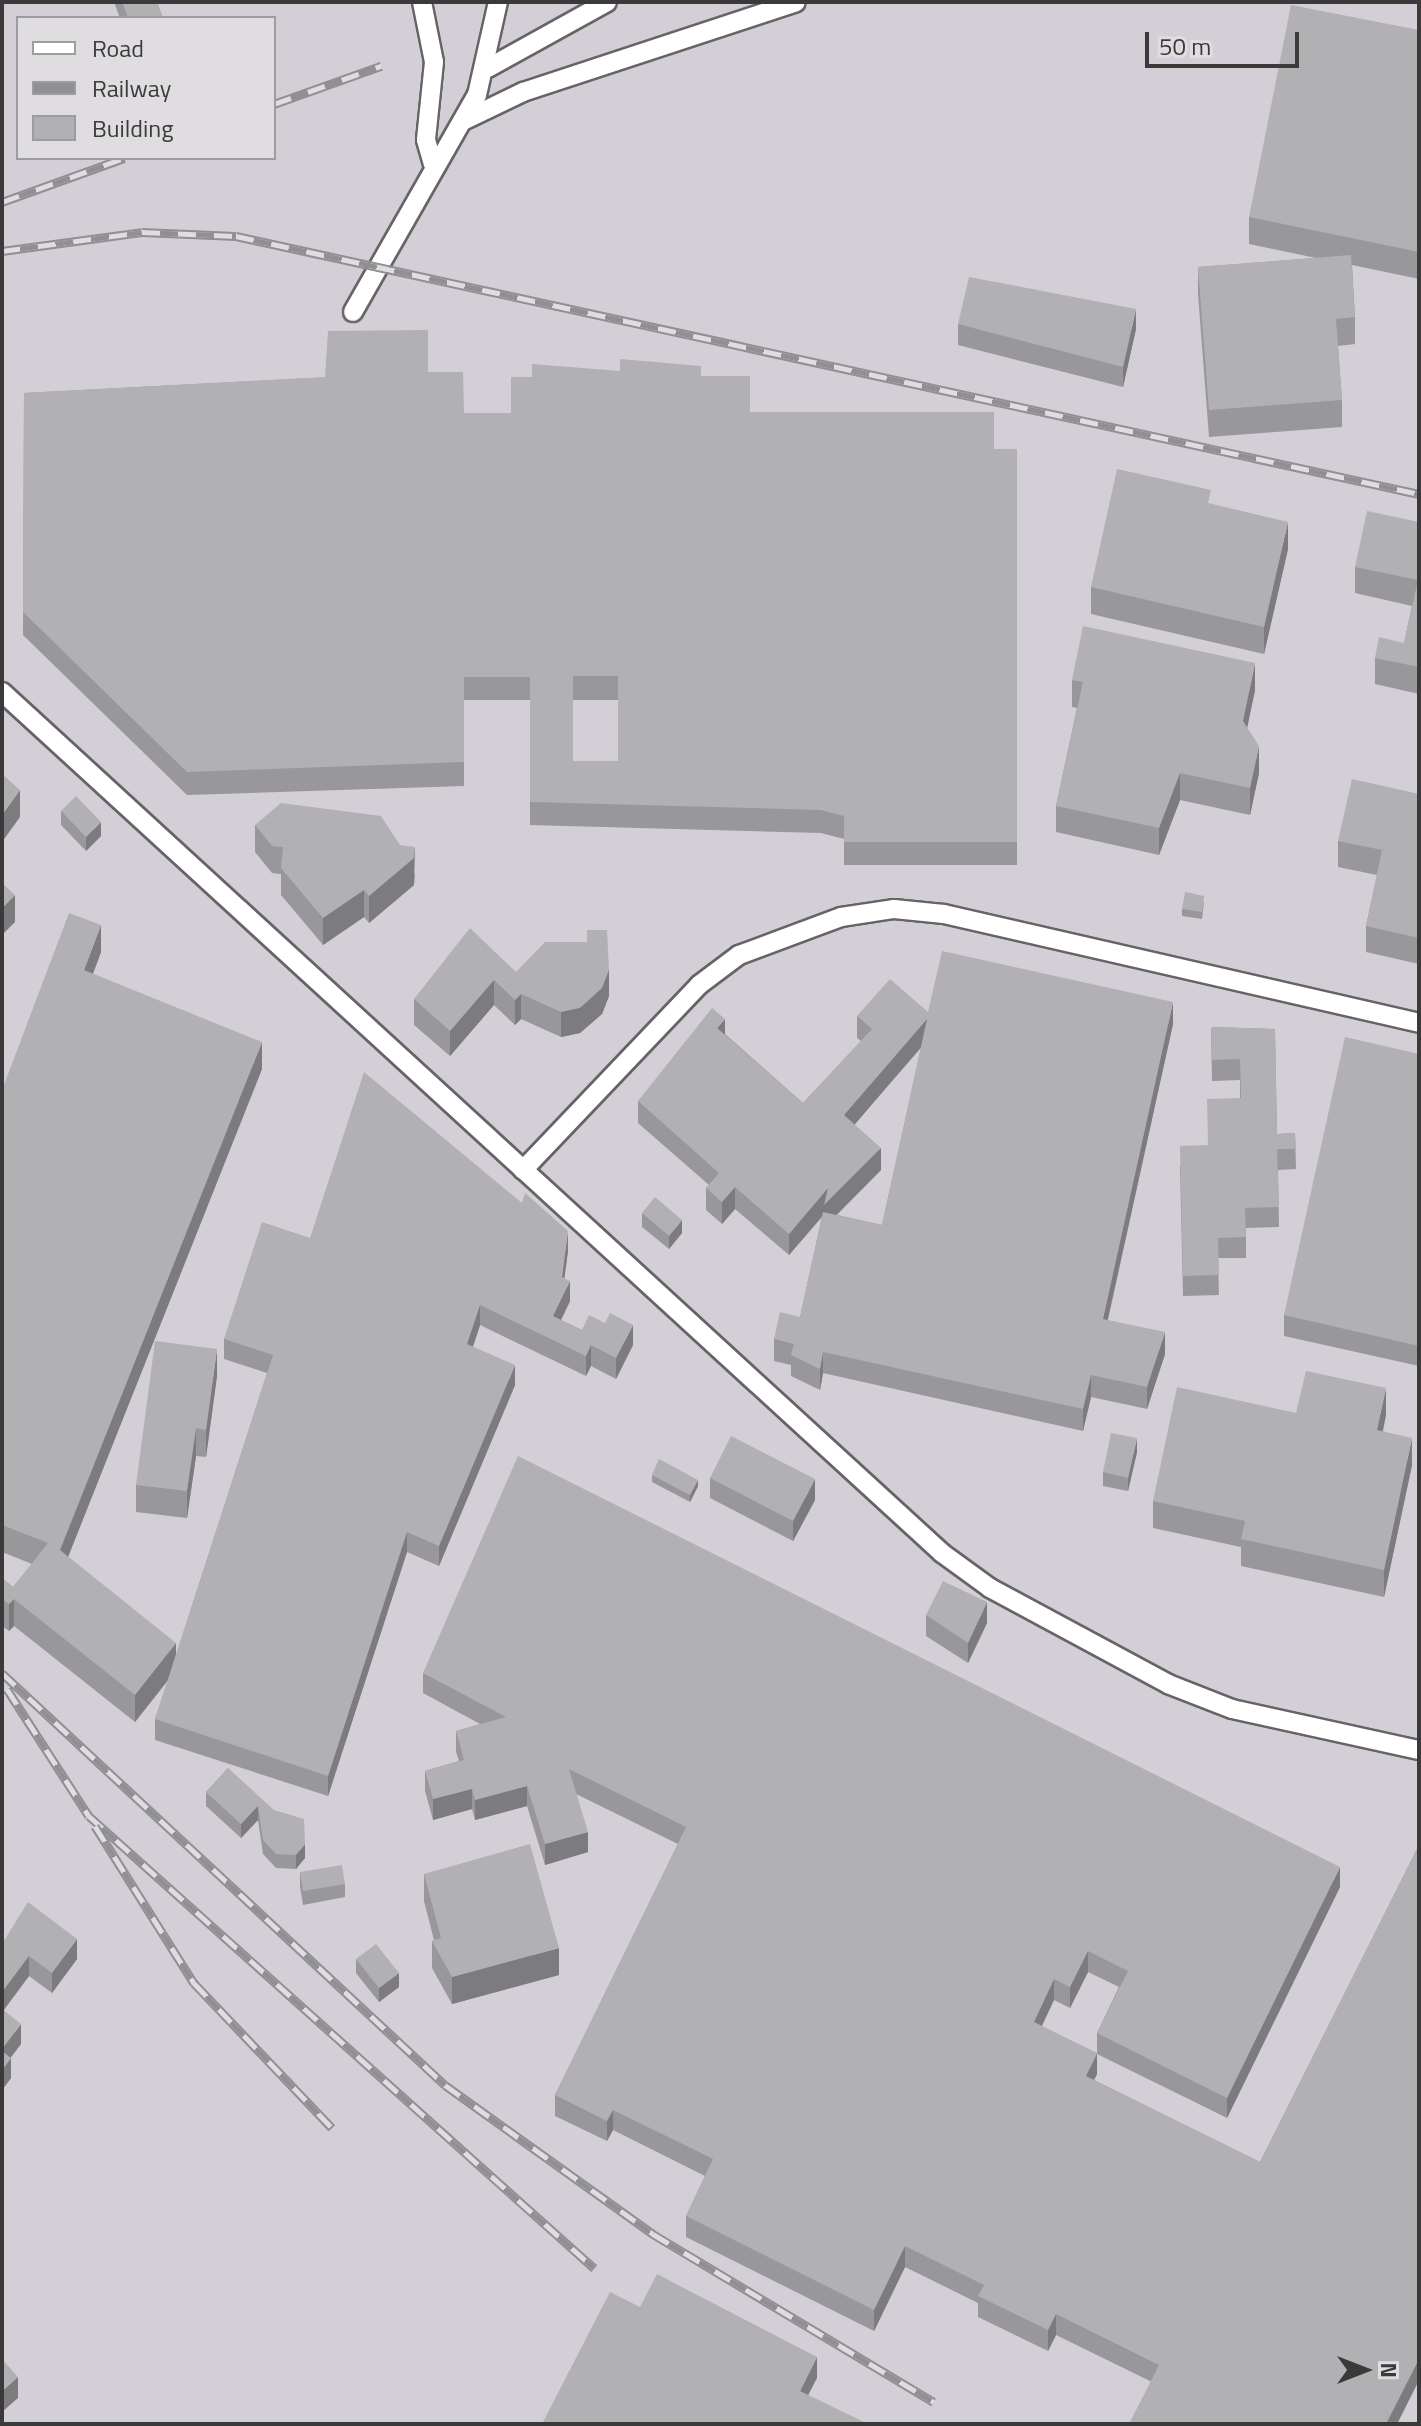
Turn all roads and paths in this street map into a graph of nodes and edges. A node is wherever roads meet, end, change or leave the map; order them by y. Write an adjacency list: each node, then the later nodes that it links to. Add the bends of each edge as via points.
1 (422, 2): 7 (street, via 434,62 426,140)
2 (498, 2): 5 (street)
3 (607, 2): 5 (street)
4 (796, 2): 6 (street, via 523,92)
5 (488, 68): 6 (street)
6 (463, 121): 7 (street)
7 (433, 164): 8 (street)
8 (353, 312)
9 (2, 692): 11 (street)
10 (1419, 1023): 11 (street, via 944,914 894,909 841,917 739,955 699,985)
11 (523, 1170): 12 (street, via 901,1517 990,1588 1181,1689 1270,1718)
12 (1419, 1750)

